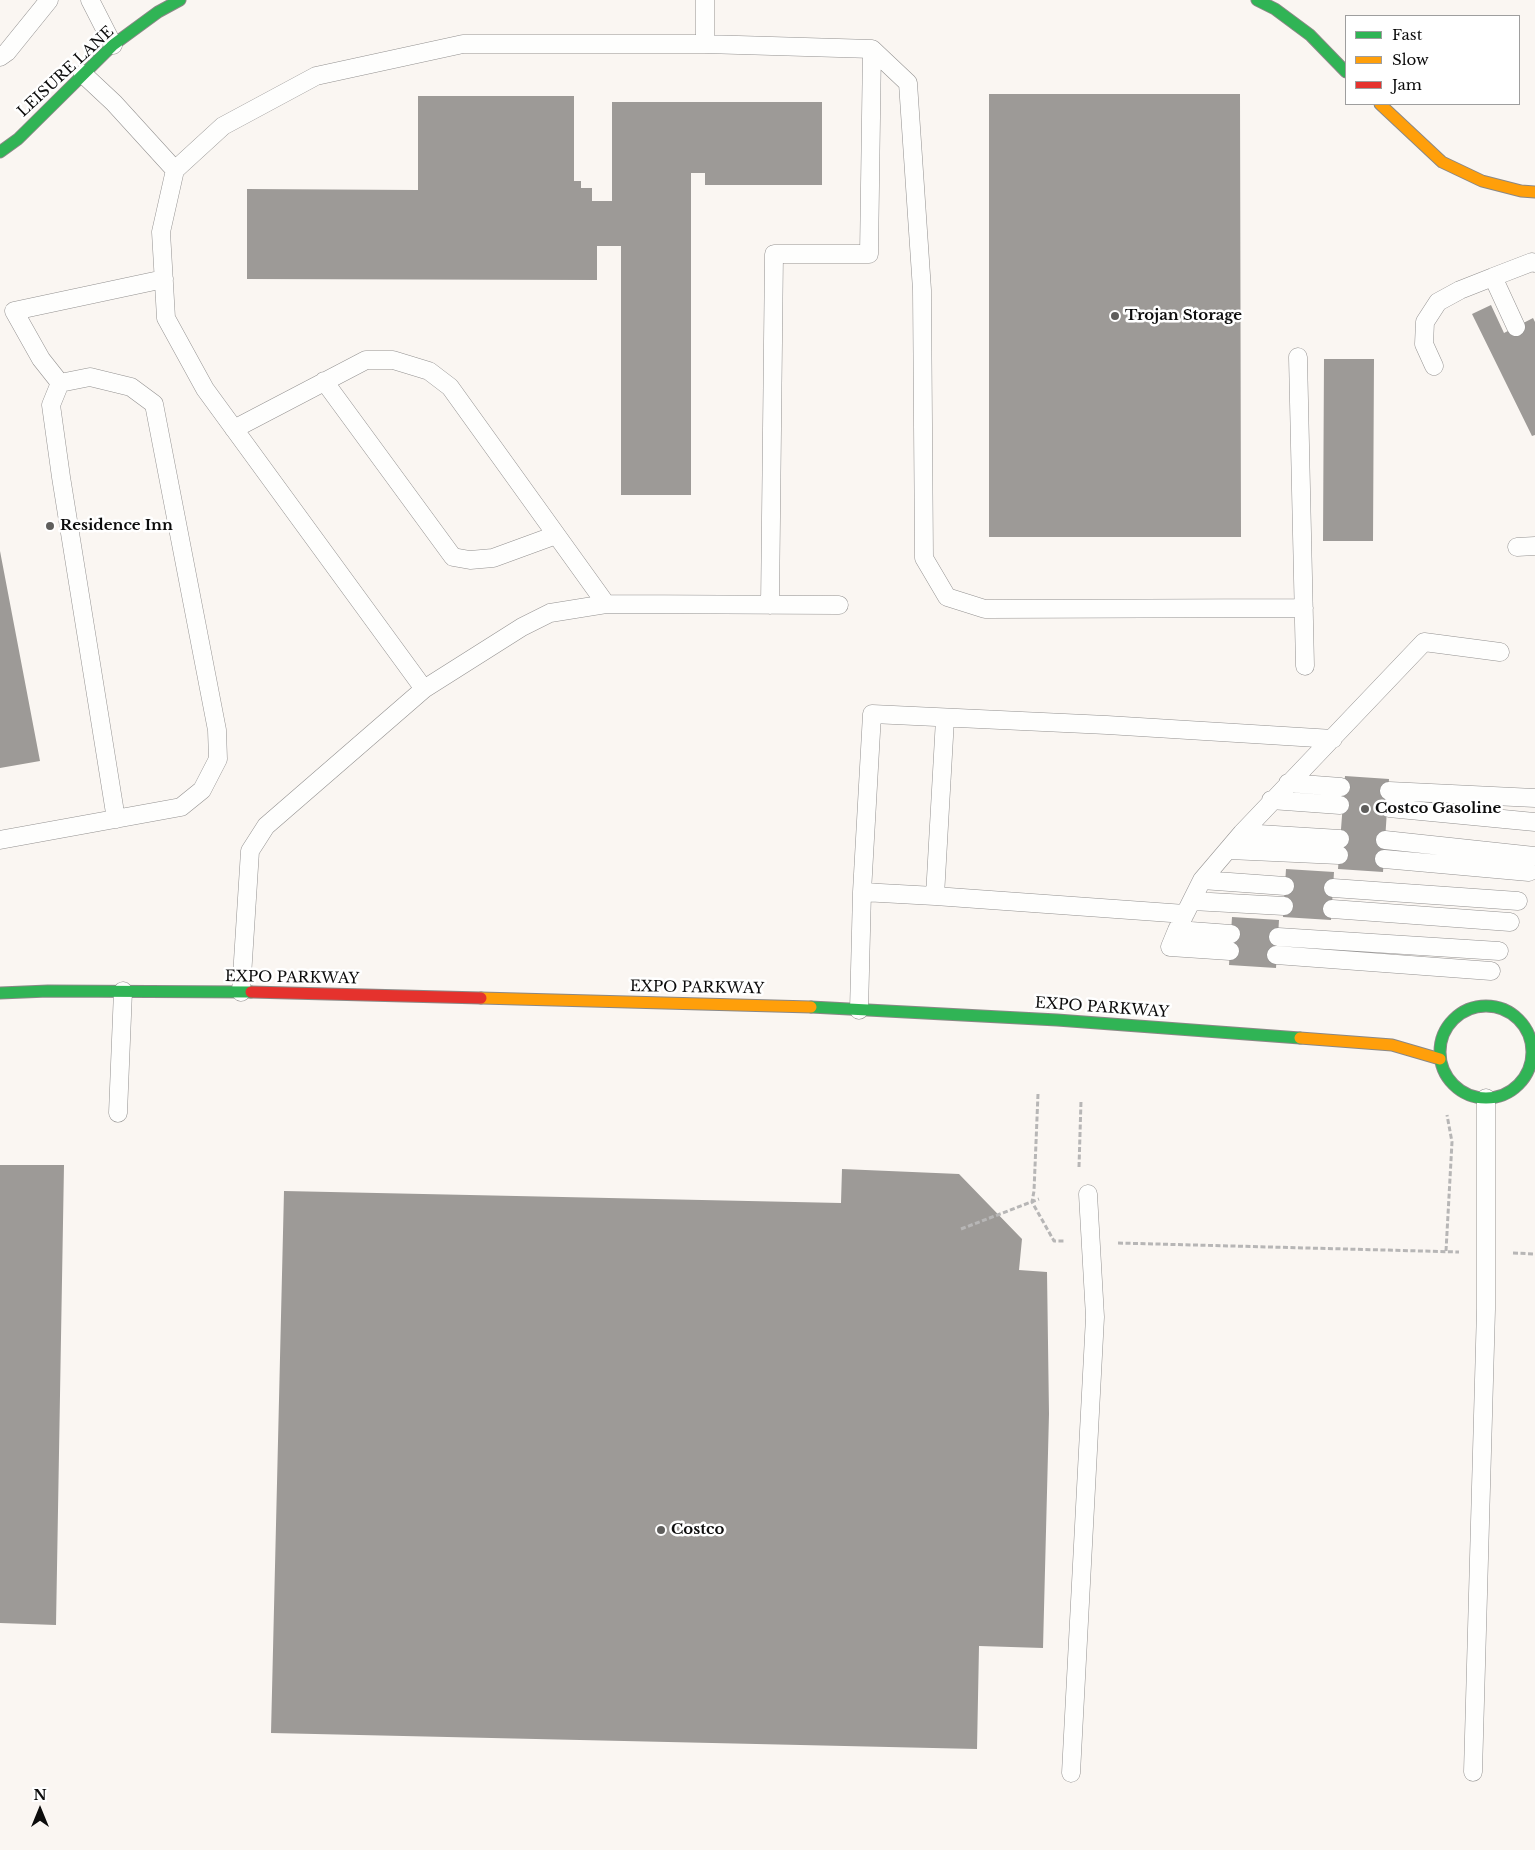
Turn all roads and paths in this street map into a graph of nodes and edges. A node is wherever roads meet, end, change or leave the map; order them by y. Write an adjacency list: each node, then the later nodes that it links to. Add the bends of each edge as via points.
1 (49, 0): 9 (lane)
2 (90, 0): 7 (lane)
3 (180, 0): 7 (street, LEISURE LANE)
4 (705, 0): 6 (lane)
5 (1257, 0): 10 (street, via 1275,9 1310,36)
6 (705, 44): 8 (lane); 14 (lane, via 463,44 316,76 222,126)
7 (113, 45): 11 (street, LEISURE LANE)
8 (872, 49): 30 (lane, via 869,254 774,254); 32 (lane, via 908,83 922,290 924,558 947,598 985,610)
9 (0, 57)
10 (1345, 71)
11 (84, 74): 13 (street, LEISURE LANE, via 18,139); 14 (lane)
12 (1381, 105): 15 (street, via 1442,162 1482,181)
13 (0, 152)
14 (174, 170): 18 (lane, via 161,232)
15 (1535, 192)
16 (1535, 263): 17 (lane)
17 (1493, 277): 20 (lane); 22 (lane, via 1438,302 1425,322 1424,344)
18 (164, 279): 19 (lane); 25 (lane, via 166,318 205,389)
19 (7, 312): 24 (lane)
20 (1516, 327)
21 (1298, 357): 32 (lane)
22 (1434, 366)
23 (324, 381): 25 (lane); 26 (lane, via 366,360 393,360 429,371 450,387); 26 (lane, via 453,558 493,558)
24 (60, 382): 43 (lane, via 51,405); 43 (lane, via 90,377 131,386 154,404 217,730 218,759 202,790 181,807)
25 (234, 429): 35 (lane)
26 (556, 535): 29 (lane)
27 (1535, 546): 28 (lane)
28 (1517, 547)
29 (606, 604): 30 (lane); 35 (lane, via 550,614 522,627)
30 (770, 605): 31 (lane)
31 (838, 606)
32 (1304, 608): 34 (lane)
33 (1500, 652): 37 (lane, via 1424,642)
34 (1305, 666)
35 (424, 689): 67 (lane, via 266,826 250,851)
36 (945, 719): 37 (lane); 54 (lane, via 872,714); 55 (lane)
37 (1333, 739): 38 (lane)
38 (1288, 783): 39 (lane); 41 (lane)
39 (1341, 787)
40 (1535, 798): 44 (lane, via 1389,799)
41 (1272, 800): 42 (lane); 45 (lane)
42 (1340, 805)
43 (116, 819): 46 (lane)
44 (1535, 822)
45 (1242, 833): 48 (lane); 48 (lane, via 1339,847)
46 (0, 840)
47 (1385, 840): 50 (lane)
48 (1229, 850): 51 (lane)
49 (1384, 859): 50 (lane)
50 (1532, 864)
51 (1202, 880): 52 (lane); 59 (lane)
52 (1285, 886)
53 (1333, 888): 56 (lane)
54 (862, 892): 55 (lane); 69 (lane)
55 (935, 896): 59 (lane)
56 (1518, 901)
57 (1284, 906): 59 (lane)
58 (1332, 909): 60 (lane)
59 (1185, 915): 62 (lane, via 1170,947)
60 (1510, 922)
61 (1278, 937): 63 (lane)
62 (1231, 942)
63 (1499, 951)
64 (1276, 955): 65 (lane)
65 (1491, 971)
66 (123, 991): 67 (street, EXPO PARKWAY); 68 (street, EXPO PARKWAY); 78 (lane)
67 (241, 992): 69 (street, EXPO PARKWAY)
68 (0, 993)
69 (859, 1010): 72 (street, EXPO PARKWAY, via 1066,1021)
70 (1418, 1039): 72 (street, EXPO PARKWAY)
71 (1532, 1041): 73 (street, via 1517,1018 1504,1009 1473,1007 1453,1019 1439,1034); 74 (street)
72 (1392, 1045): 73 (street, EXPO PARKWAY)
73 (1440, 1059): 76 (street, via 1447,1078 1458,1088 1471,1096)
74 (1532, 1065): 76 (street, via 1515,1087 1502,1095)
75 (1038, 1094): 83 (path)
76 (1486, 1098): 87 (lane)
77 (1081, 1101): 80 (path)
78 (118, 1113)
79 (1447, 1115): 86 (path, via 1452,1142)
80 (1080, 1168)
81 (1088, 1194): 85 (lane)
82 (1039, 1199): 83 (path)
83 (1032, 1202): 84 (path); 85 (path, via 1054,1241)
84 (961, 1229)
85 (1091, 1242): 86 (path); 90 (lane, via 1095,1317)
86 (1446, 1252): 87 (path)
87 (1486, 1253): 88 (path); 89 (lane)
88 (1535, 1254)
89 (1473, 1772)
90 (1071, 1773)

